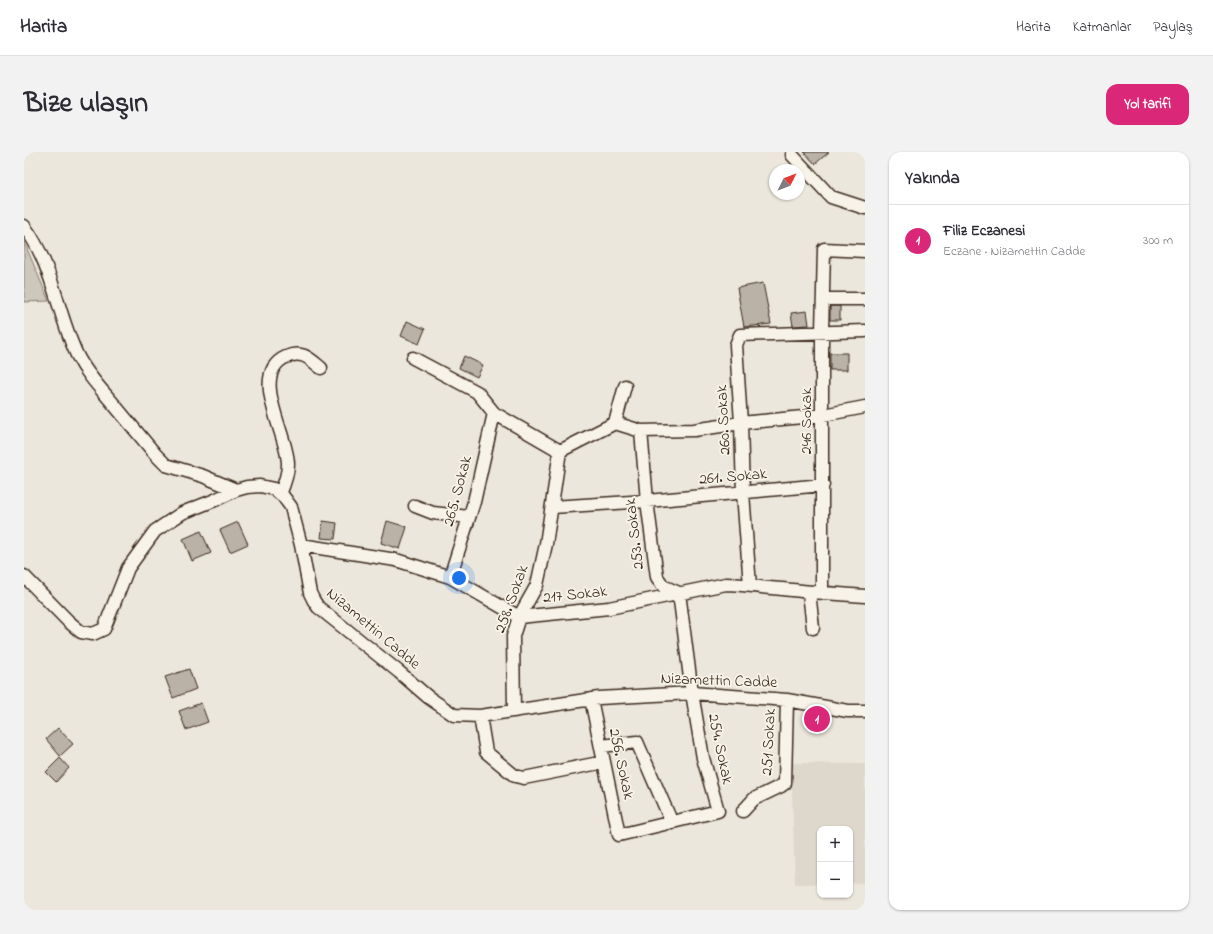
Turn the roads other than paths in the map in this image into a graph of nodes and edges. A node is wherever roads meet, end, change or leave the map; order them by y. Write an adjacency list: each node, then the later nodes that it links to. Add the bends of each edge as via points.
1 (792, 155): 2 (street, via 830,197)
2 (865, 208)
3 (24, 226): 20 (street, via 44,261 77,354 86,372 166,464)
4 (865, 251): 5 (street, 246 Sokak, via 824,249)
5 (824, 299): 6 (street); 8 (street, 246 Sokak)
6 (865, 299)
7 (865, 331): 8 (street)
8 (822, 332): 14 (street, 246 Sokak); 16 (street, 260. Sokak, via 740,335 736,345)
9 (413, 358): 13 (street, via 477,392)
10 (321, 368): 22 (street, via 301,354 281,360 270,373 271,397 286,448 288,465)
11 (625, 386): 15 (street)
12 (865, 407): 14 (street)
13 (494, 413): 18 (street); 26 (street, 265. Sokak)
14 (823, 415): 16 (street); 19 (street, 246 Sokak)
15 (615, 423): 17 (street); 18 (street)
16 (741, 423): 17 (street, via 694,430); 21 (street, 260. Sokak)
17 (641, 431): 23 (street, 253. Sokak)
18 (560, 451): 25 (street, 258. Sokak)
19 (822, 484): 21 (street, 261. Sokak); 33 (street, 246 Sokak)
20 (236, 490): 22 (street, via 260,486 274,489); 28 (street, via 182,513 155,531 128,568 104,629 93,634 81,632)
21 (743, 493): 23 (street, 261. Sokak); 30 (street, 260. Sokak)
22 (280, 494): 27 (street, Nizamettin Cadde, via 291,507)
23 (647, 501): 25 (street, 261. Sokak); 32 (street, 253. Sokak, via 657,576 663,586)
24 (415, 506): 26 (street, via 433,513)
25 (552, 507): 35 (street, 258. Sokak, via 537,585)
26 (469, 517): 29 (street, 265. Sokak)
27 (301, 544): 29 (street, via 396,560); 42 (street, Nizamettin Cadde, via 310,593 318,606 454,716)
28 (24, 576)
29 (450, 577): 35 (street)
30 (750, 586): 31 (street, 217 Sokak); 32 (street, 217 Sokak, via 726,584)
31 (809, 592): 33 (street, 217 Sokak); 36 (street)
32 (679, 593): 35 (street, 217 Sokak, via 609,608); 37 (street)
33 (822, 593): 34 (street, 217 Sokak)
34 (865, 596)
35 (519, 617): 40 (street, 258. Sokak, via 513,636)
36 (813, 628)
37 (692, 693): 38 (street, Nizamettin Cadde); 39 (street, Nizamettin Cadde); 46 (street, 254. Sokak, via 703,758 718,811)
38 (591, 699): 40 (street, Nizamettin Cadde); 43 (street, 256. Sokak)
39 (787, 700): 41 (street, Nizamettin Cadde, via 848,711); 45 (street, 251 Sokak, via 785,783 754,799)
40 (514, 711): 42 (street, Nizamettin Cadde)
41 (865, 711)
42 (480, 716): 44 (street, via 486,752 515,776 524,778)
43 (601, 746): 44 (street, 256. Sokak); 46 (street, via 637,742)
44 (604, 762): 46 (street, 256. Sokak, via 619,835)
45 (742, 811)
46 (672, 822)

